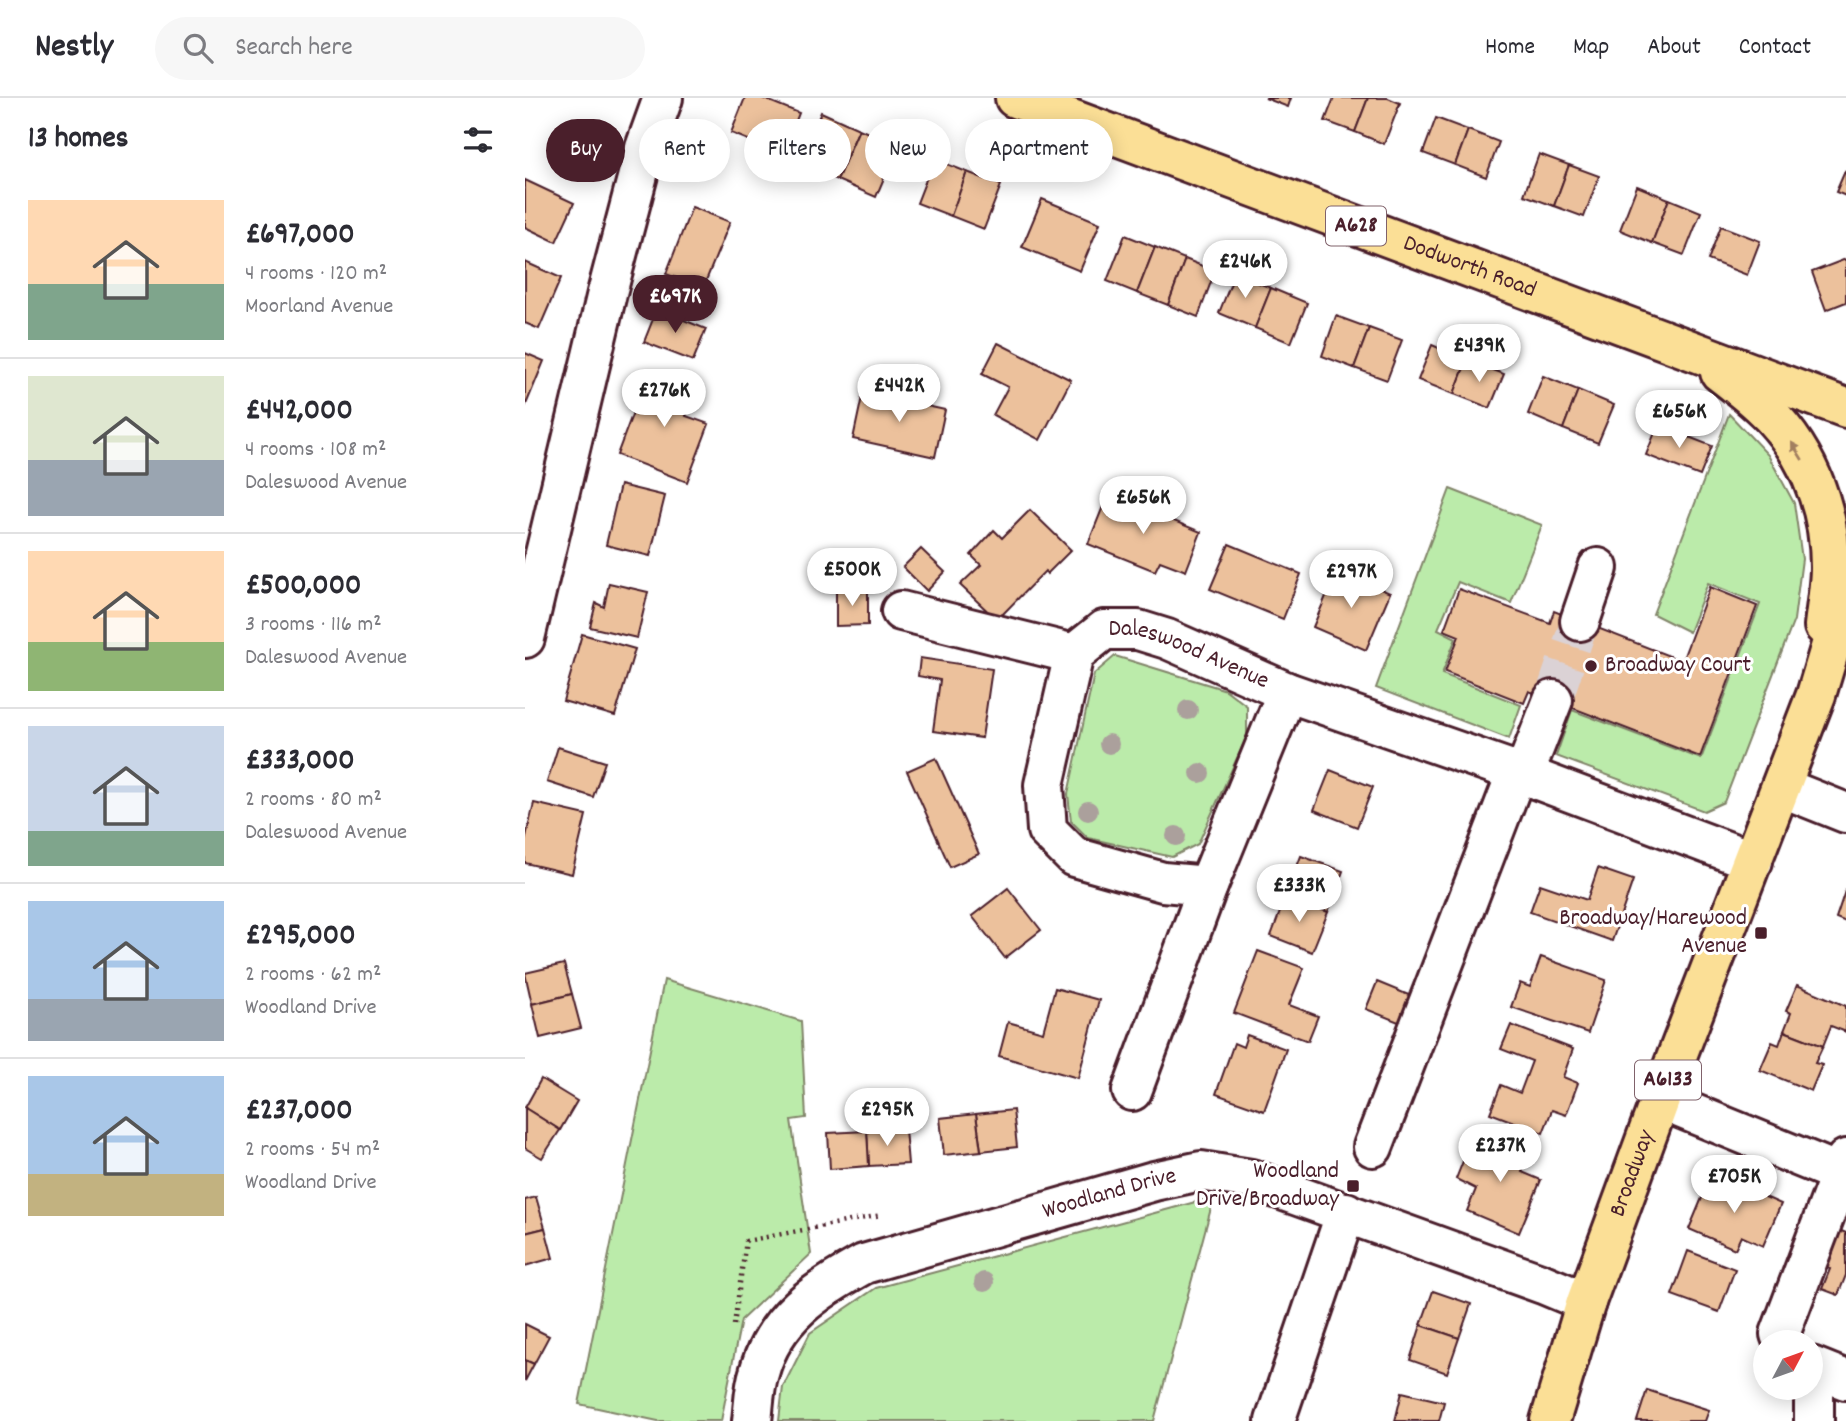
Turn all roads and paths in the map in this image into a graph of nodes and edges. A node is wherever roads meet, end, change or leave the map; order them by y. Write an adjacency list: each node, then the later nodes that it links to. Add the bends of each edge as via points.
1 (663, 98): 9 (street, via 607,293)
2 (1015, 98): 3 (highway, Dodworth Road / A628)
3 (1697, 353): 4 (highway, Dodworth Road / A628); 13 (highway, A6133, one-way to 3, via 1830,568 1825,513 1803,459 1785,432 1760,404)
4 (1846, 408)
5 (1598, 568): 8 (street)
6 (1846, 595): 13 (highway, Broadway / A6133)
7 (901, 611): 11 (street)
8 (1580, 621)
9 (525, 638)
10 (1846, 642): 13 (highway, Broadway / A6133)
11 (1074, 654): 12 (street, Daleswood Avenue, via 1104,630 1138,629); 19 (street, Daleswood Avenue, via 1044,785 1047,830 1074,857 1163,882)
12 (1287, 692): 15 (street, Daleswood Avenue); 19 (street, Daleswood Avenue)
13 (1816, 695): 16 (highway, Broadway / A6133)
14 (1553, 700): 15 (street)
15 (1521, 773): 18 (street, Daleswood Avenue); 22 (street)
16 (1781, 787): 17 (street); 18 (highway, Broadway / A6133)
17 (1846, 813)
18 (1753, 861): 21 (highway, Broadway / A6133)
19 (1208, 886): 20 (street, Daleswood Avenue)
20 (1132, 1091)
21 (1660, 1100): 23 (street); 25 (highway, Broadway / A6133)
22 (1373, 1147)
23 (1844, 1169): 26 (street)
24 (1346, 1212): 25 (street, Woodland Drive); 30 (street, Woodland Drive, via 1251,1180 1201,1171 864,1264 822,1288 792,1314 770,1343 758,1374); 31 (street)
25 (1586, 1302): 32 (highway, Broadway / A6133)
26 (1782, 1330)
27 (1823, 1371): 28 (street)
28 (1846, 1380)
29 (1814, 1400): 33 (street)
30 (752, 1421)
31 (1275, 1421)
32 (1550, 1421)
33 (1814, 1421)

